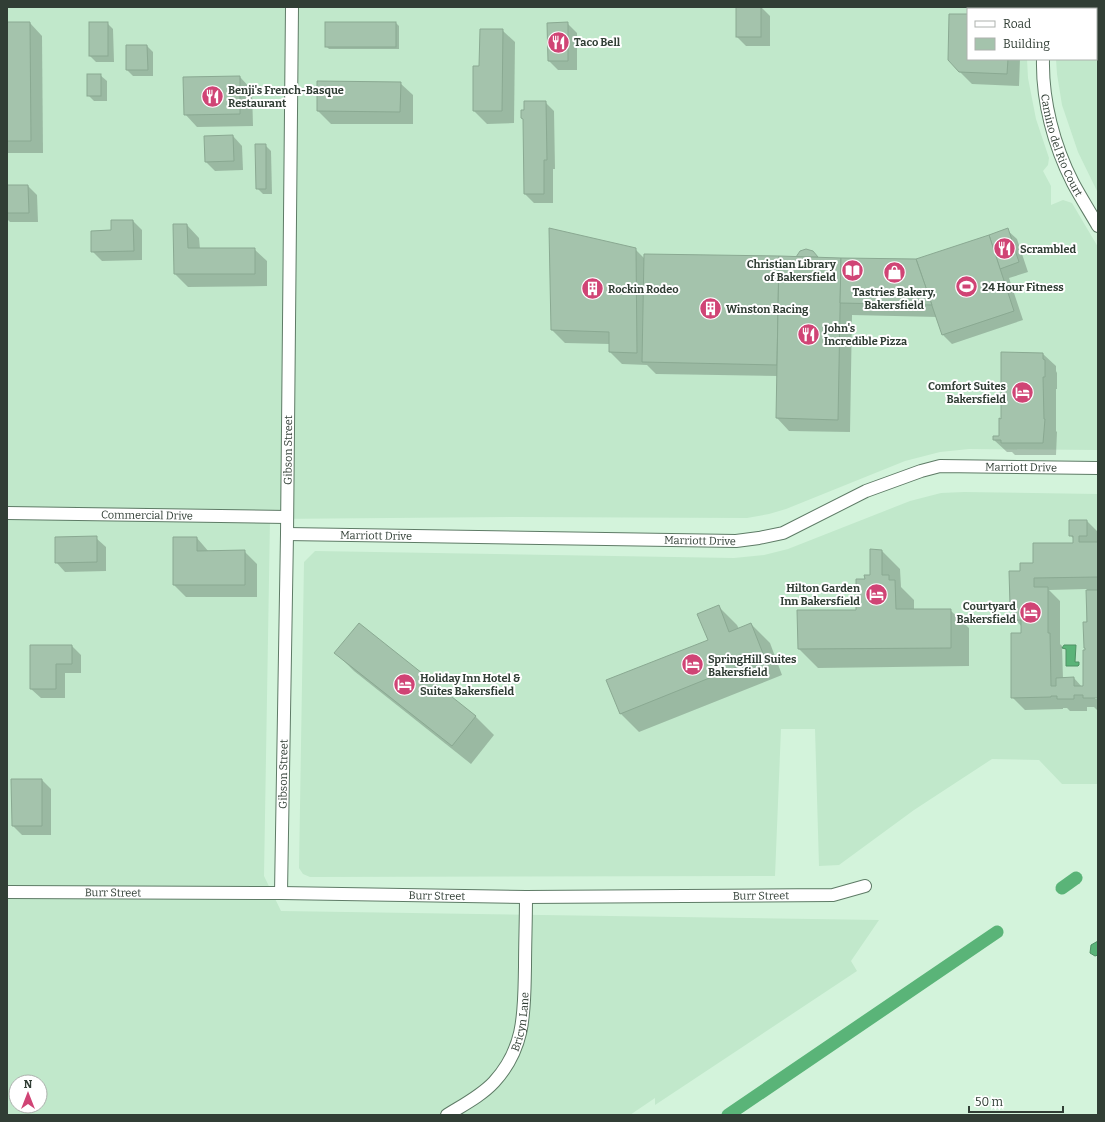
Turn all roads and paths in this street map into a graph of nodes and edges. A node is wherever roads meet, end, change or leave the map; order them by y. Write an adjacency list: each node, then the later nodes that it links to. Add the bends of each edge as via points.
1 (292, 7): 6 (street, Gibson Street)
2 (1043, 60): 3 (street, Camino del Rio Court, via 1046,100 1061,155)
3 (1098, 226)
4 (1098, 468): 7 (street, Marriott Drive, via 940,466 866,491 782,533 736,541)
5 (7, 513): 6 (street, Commercial Drive)
6 (287, 517): 7 (street, Gibson Street)
7 (287, 534): 10 (street, Gibson Street)
8 (865, 886): 11 (street, Burr Street, via 833,895)
9 (7, 892): 10 (street, Burr Street)
10 (281, 893): 11 (street, Burr Street)
11 (526, 897): 12 (street, Bricyn Lane, via 524,1014 520,1034 506,1067 494,1082 481,1094)
12 (447, 1115)

